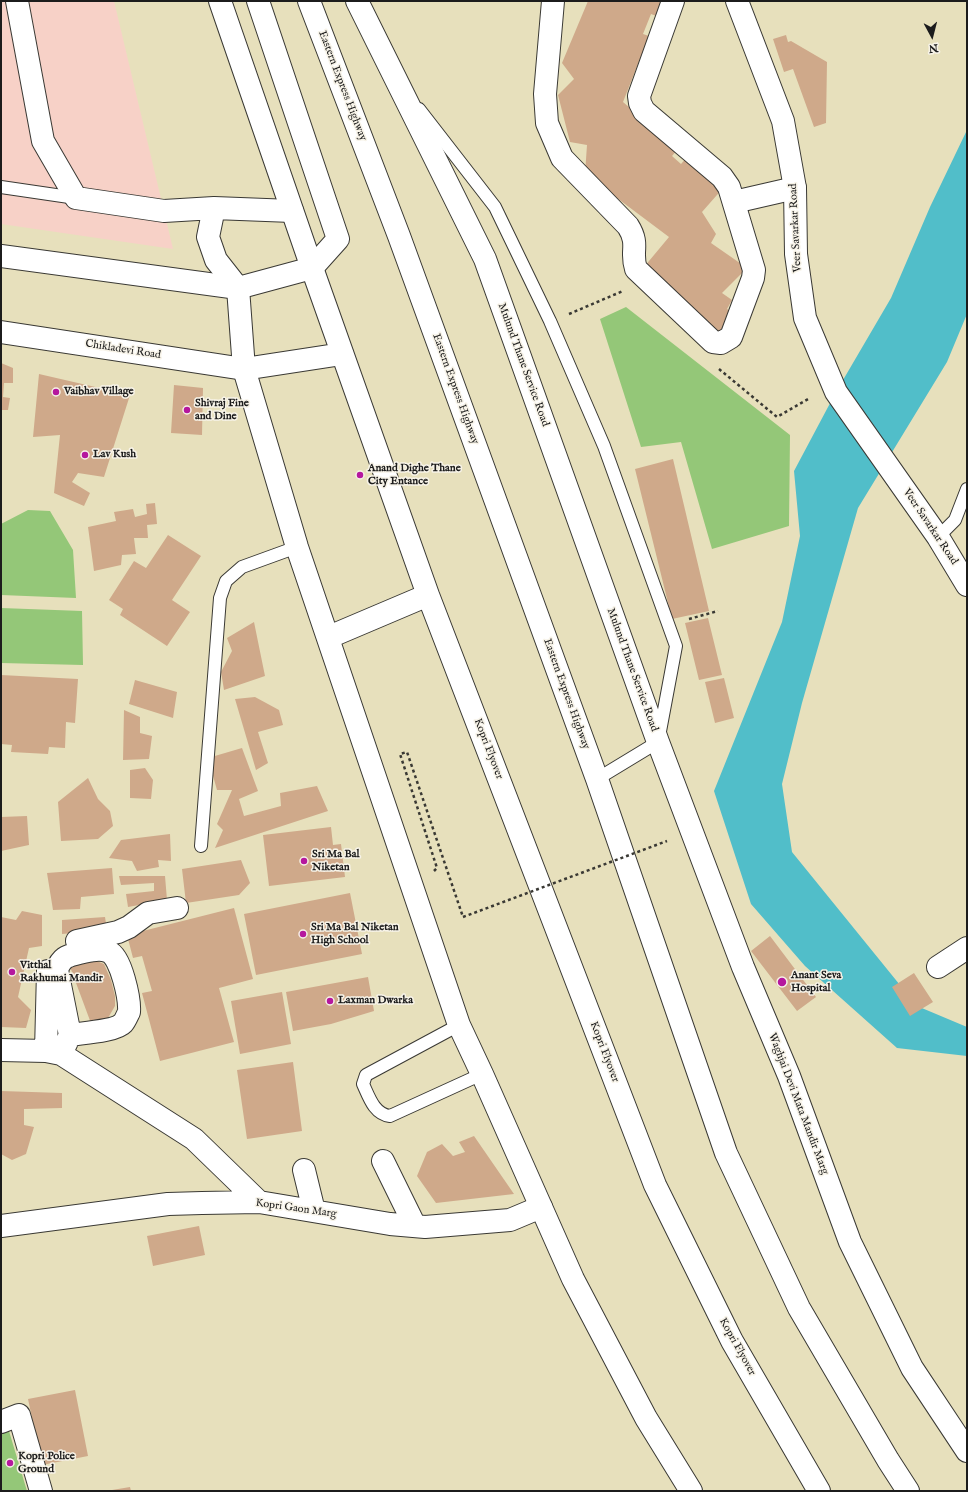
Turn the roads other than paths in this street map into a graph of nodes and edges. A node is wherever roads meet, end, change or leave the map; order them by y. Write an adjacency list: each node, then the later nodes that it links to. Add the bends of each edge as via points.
1 (17, 1): 12 (main road, via 43,141)
2 (220, 1): 15 (main road)
3 (258, 1): 17 (main road, via 338,239)
4 (309, 1): 29 (main road, Eastern Express Highway, via 399,236)
5 (357, 1): 9 (main road, Mulund Thane Service Road)
6 (553, 1): 13 (main road, via 545,94 547,123 562,158 628,226 634,236 636,247 633,261 636,270 717,344 731,336 754,270)
7 (672, 1): 13 (main road, via 639,96 640,103 644,111 722,177 730,187)
8 (737, 1): 11 (main road, Veer Savarkar Road, via 783,121)
9 (390, 69): 28 (main road, Mulund Thane Service Road, via 485,259); 28 (lane, via 495,208 550,322 604,446 676,646)
10 (1, 187): 12 (lane)
11 (796, 188): 13 (main road); 23 (main road, Veer Savarkar Road, via 796,254 805,318 836,392)
12 (76, 198): 14 (main road, via 164,211)
13 (734, 202)
14 (214, 208): 15 (main road); 18 (main road, via 208,237 216,260)
15 (292, 211): 17 (main road)
16 (1, 256): 18 (main road)
17 (312, 268): 18 (main road); 20 (main road)
18 (238, 288): 21 (main road)
19 (1, 332): 21 (main road, Chikladevi Road)
20 (342, 354): 21 (main road, Chikladevi Road); 26 (main road)
21 (244, 369): 24 (main road)
22 (967, 489): 23 (lane, via 955,520)
23 (938, 537): 25 (main road, Veer Savarkar Road)
24 (297, 547): 27 (main road); 30 (lane, via 242,567 226,581 220,598)
25 (967, 585)
26 (428, 594): 27 (main road); 49 (main road, Kopri Flyover, via 655,1185 732,1341)
27 (329, 637): 34 (main road)
28 (658, 742): 29 (lane); 46 (main road, Waghjai Devi Mata Mandir Marg, via 743,967 789,1076 850,1242 912,1368)
29 (597, 779): 50 (main road, via 726,1153 799,1308)
30 (201, 846)
31 (177, 908): 35 (main road, via 148,912 130,927 118,932 51,948 48,954)
32 (967, 948): 33 (main road)
33 (938, 967)
34 (458, 1025): 37 (main road); 37 (lane, via 366,1075 363,1084 373,1106 382,1115 390,1116)
35 (59, 1047): 36 (main road); 40 (main road, via 194,1139)
36 (1, 1050)
37 (482, 1074): 41 (main road)
38 (383, 1161): 44 (main road)
39 (304, 1170): 42 (main road)
40 (259, 1202): 42 (main road, Kopri Gaon Marg); 43 (main road, Kopri Gaon Marg, via 168,1204)
41 (541, 1207): 44 (main road, Kopri Gaon Marg, via 510,1220); 48 (main road, via 576,1286 646,1418)
42 (314, 1211): 44 (main road, Kopri Gaon Marg)
43 (1, 1226)
44 (415, 1226)
45 (1, 1422): 47 (main road, via 19,1415)
46 (967, 1451)
47 (41, 1491)
48 (691, 1491)
49 (819, 1491)
50 (908, 1491)

